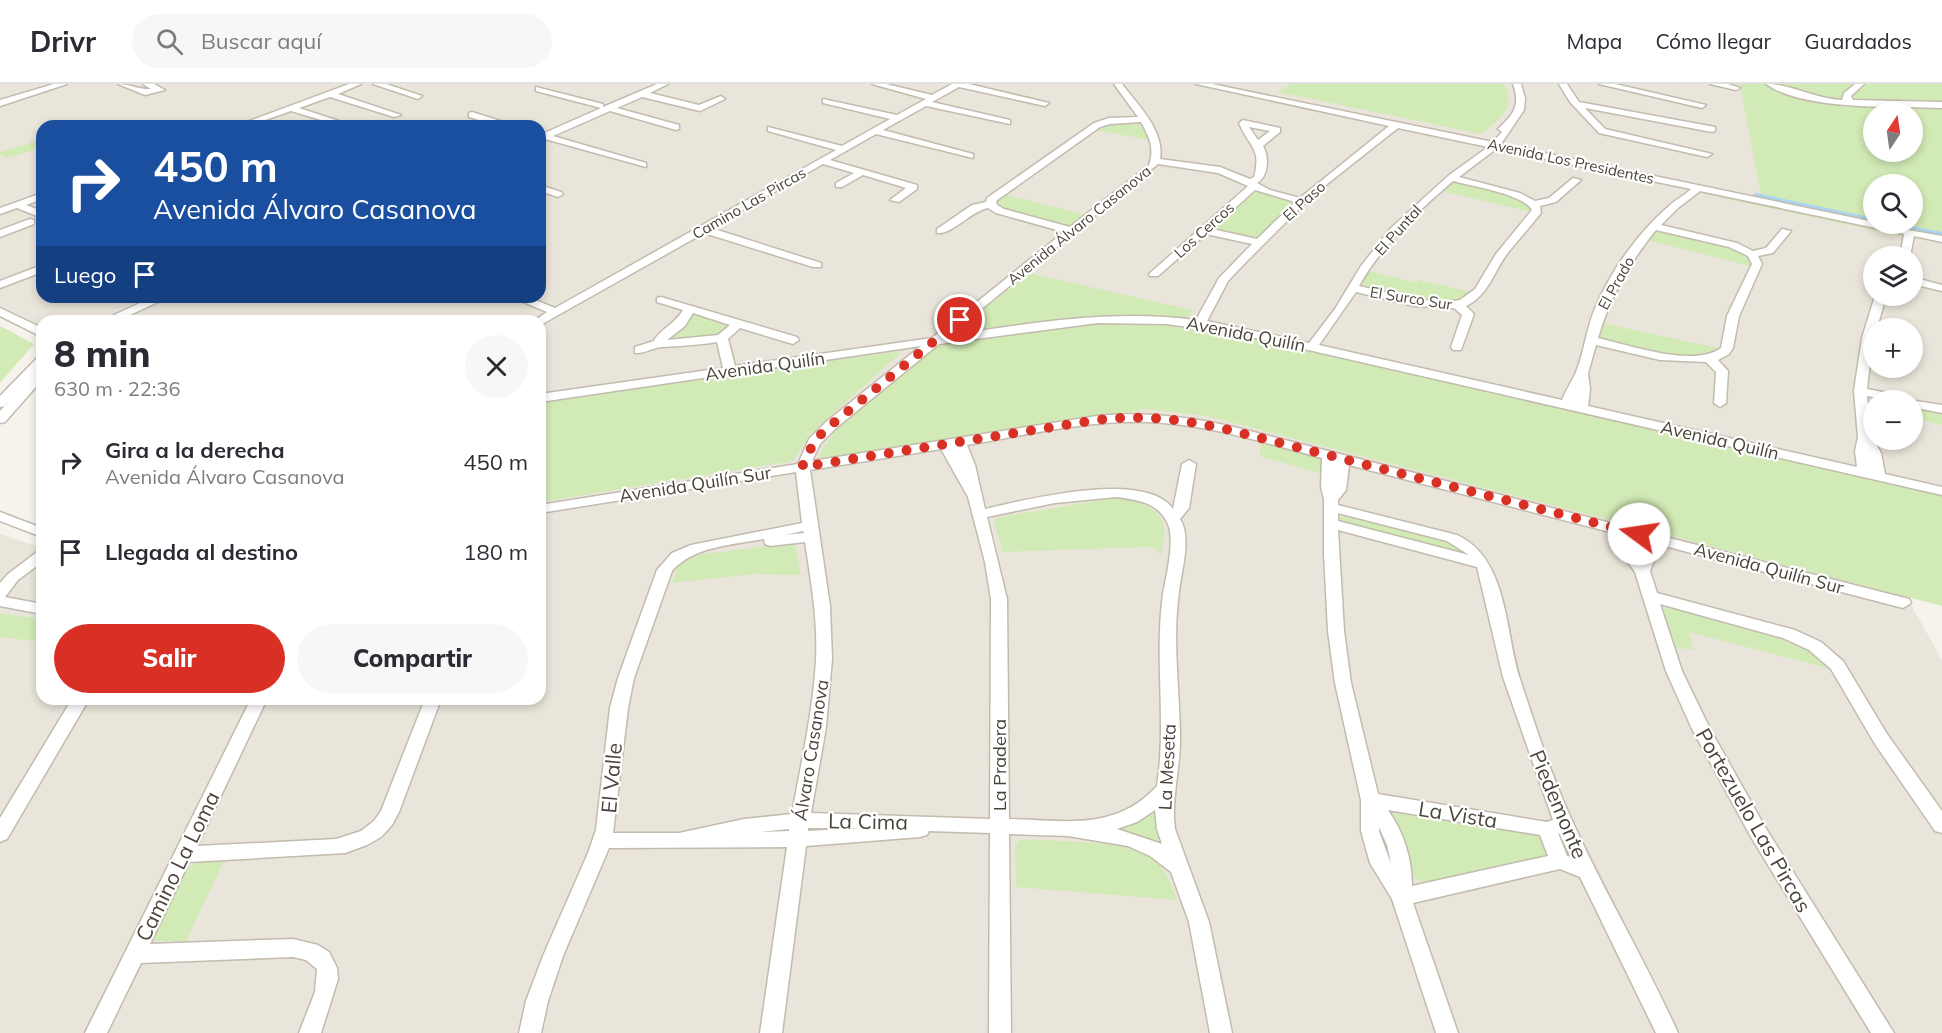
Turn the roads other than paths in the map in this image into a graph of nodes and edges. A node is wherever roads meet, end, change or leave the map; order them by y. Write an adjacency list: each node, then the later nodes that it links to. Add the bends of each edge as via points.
1 (63, 84): 24 (street)
2 (122, 84): 3 (street, via 145,92 161,90)
3 (147, 84)
4 (357, 84): 21 (street)
5 (377, 84): 23 (street)
6 (650, 84): 34 (street)
7 (664, 84): 22 (street)
8 (876, 84): 26 (street)
9 (958, 84): 26 (street, Camino Las Pircas); 30 (street)
10 (1118, 84): 42 (street, Avenida Álvaro Casanova)
11 (1200, 84): 44 (street, Avenida Los Presidentes)
12 (1517, 84): 51 (street, El Puntal, via 1522,104 1517,116 1508,132)
13 (1563, 84): 31 (street)
14 (1603, 84): 32 (street)
15 (1714, 84): 18 (street)
16 (1770, 84): 28 (street, via 1809,98)
17 (1860, 84): 28 (street)
18 (1736, 88)
19 (539, 89): 34 (street)
20 (10, 93): 24 (street)
21 (330, 94): 35 (street); 36 (street)
22 (642, 94): 25 (street, via 700,108); 34 (street)
23 (418, 96)
24 (21, 97): 29 (street)
25 (721, 99)
26 (929, 100): 38 (street, Camino Las Pircas); 43 (street)
27 (826, 101): 38 (street)
28 (1844, 102): 33 (street)
29 (0, 103)
30 (1045, 103)
31 (1577, 104): 47 (street); 54 (street, via 1602,131)
32 (1702, 105)
33 (1942, 105)
34 (605, 107): 45 (street); 49 (street)
35 (291, 108): 39 (street); 40 (street)
36 (397, 115)
37 (472, 116): 41 (street)
38 (898, 118): 48 (street, Camino Las Pircas)
39 (257, 120)
40 (330, 120)
41 (486, 120)
42 (1143, 120): 57 (street, Avenida Álvaro Casanova, via 1157,144); 72 (street, via 1096,125 994,196)
43 (1007, 122)
44 (1396, 124): 51 (street, Avenida Los Presidentes); 71 (street, El Paso)
45 (676, 127)
46 (771, 129): 53 (street)
47 (1712, 129)
48 (875, 131): 53 (street, Camino Las Pircas); 55 (street)
49 (546, 134)
50 (546, 137): 58 (street)
51 (1491, 141): 60 (street, El Puntal); 64 (street, Avenida Los Presidentes); 67 (street, Avenida Los Presidentes)
52 (1259, 144): 62 (street, Los Cercos, via 1261,169)
53 (844, 148): 56 (street, Camino Las Pircas)
54 (1707, 154)
55 (970, 156)
56 (822, 161): 59 (street); 81 (street, Camino Las Pircas)
57 (1156, 161): 62 (street, via 1213,169); 82 (street, Avenida Álvaro Casanova)
58 (643, 165)
59 (862, 172): 63 (street); 70 (street, via 914,187)
60 (1451, 178): 73 (street, via 1516,195); 96 (street, El Puntal, via 1394,232)
61 (1576, 180): 73 (street, via 1552,200)
62 (1252, 184): 71 (street); 83 (street, Los Cercos)
63 (839, 185)
64 (1687, 185): 65 (street, Avenida Los Presidentes); 75 (street, El Prado)
65 (1698, 188): 75 (street, El Prado); 79 (street, Avenida Los Presidentes)
66 (546, 190): 68 (street)
67 (1749, 192)
68 (558, 194)
69 (36, 198): 74 (street)
70 (895, 200)
71 (1301, 201): 89 (street, El Paso)
72 (991, 204): 82 (street, via 1012,214); 84 (street, via 976,207)
73 (1534, 204): 102 (street, via 1537,212 1502,254 1476,295)
74 (17, 205): 76 (street); 77 (street)
75 (1674, 206): 80 (street, El Prado)
76 (0, 211)
77 (36, 213)
78 (30, 222): 86 (street)
79 (1863, 222)
80 (1654, 226): 90 (street, via 1733,245); 115 (street, El Prado, via 1616,279)
81 (704, 229): 91 (street); 106 (street, Camino Las Pircas)
82 (1074, 230): 116 (street, Avenida Álvaro Casanova)
83 (1204, 230): 89 (street); 93 (street, Los Cercos)
84 (941, 231)
85 (1786, 231): 90 (street, via 1769,251)
86 (0, 234)
87 (1919, 234): 88 (street, Avenida Los Presidentes)
88 (1942, 239)
89 (1259, 243): 110 (street, El Paso, via 1227,276)
90 (1752, 254): 121 (street, via 1757,264 1737,306 1726,348)
91 (817, 265)
92 (36, 270): 95 (street)
93 (1154, 274)
94 (1923, 283): 97 (street)
95 (0, 285)
96 (1352, 288): 102 (street, El Surco Sur, via 1432,304); 119 (street, El Puntal)
97 (1942, 288)
98 (661, 300): 104 (street)
99 (149, 303): 107 (street)
100 (165, 303): 108 (street)
101 (533, 303): 106 (street)
102 (1458, 305): 118 (street, El Surco Sur, via 1468,314)
103 (1878, 306): 125 (street, via 1868,338)
104 (690, 309): 111 (street); 117 (street, via 681,324)
105 (0, 311): 112 (street)
106 (556, 312): 109 (street, Camino Las Pircas)
107 (121, 315)
108 (138, 315)
109 (546, 318)
110 (1194, 322): 116 (street, Avenida Quilín, via 1097,319); 119 (street, Avenida Quilín)
111 (738, 323): 113 (street); 114 (street)
112 (36, 330)
113 (723, 338): 117 (street); 123 (street)
114 (793, 339)
115 (1590, 340): 121 (street, via 1682,359); 131 (street, El Prado, via 1582,373 1584,384)
116 (933, 342): 123 (street, Avenida Quilín); 140 (street, Avenida Álvaro Casanova, via 825,430 814,442)
117 (660, 343): 120 (street)
118 (1457, 347)
119 (1318, 349): 131 (street, Avenida Quilín)
120 (639, 350)
121 (1710, 359): 129 (street, via 1722,371)
122 (36, 366): 128 (street)
123 (730, 371): 127 (street, Avenida Quilín)
124 (36, 380): 133 (street)
125 (1860, 391): 126 (street); 134 (street)
126 (1863, 392)
127 (546, 397)
128 (0, 403)
129 (1720, 403)
130 (1923, 405): 132 (street)
131 (1574, 407): 141 (street, Avenida Quilín)
132 (1942, 409)
133 (0, 419)
134 (1863, 419)
135 (953, 444): 138 (street, Avenida Quilín Sur, via 1109,419 1154,418 1214,426); 140 (street, Avenida Quilín Sur); 147 (street, La Pradera)
136 (1863, 446): 141 (street)
137 (1872, 450): 142 (street)
138 (1336, 458): 145 (street, via 1339,490); 152 (street, Avenida Quilín Sur)
139 (1189, 464): 144 (street)
140 (802, 467): 148 (street, Avenida Quilín Sur); 154 (street, Álvaro Casanova)
141 (1864, 473): 142 (street, Avenida Quilín)
142 (1879, 476): 143 (street, Avenida Quilín)
143 (1942, 490)
144 (1184, 497): 146 (street); 150 (street, via 1182,508)
145 (1331, 503): 151 (street); 157 (street, Piedemonte, via 1452,538 1467,546)
146 (1159, 505): 147 (street, via 1130,494 1106,492); 150 (street)
147 (977, 507): 169 (street, La Pradera, via 993,561 999,599)
148 (546, 508)
149 (0, 516): 153 (street)
150 (1173, 518): 167 (street, La Meseta, via 1177,533 1168,647 1171,753)
151 (1330, 524): 157 (street); 168 (street, via 1340,665)
152 (1624, 530): 155 (street, Avenida Quilín Sur); 159 (street, Portezuelo Las Pircas, via 1631,557)
153 (36, 531)
154 (809, 531): 172 (street, Álvaro Casanova, via 822,606 824,659); 175 (street, El Valle, via 689,550 668,565 626,678)
155 (1639, 534): 159 (street, Portezuelo Las Pircas, via 1646,561); 162 (street, Avenida Quilín Sur)
156 (36, 560): 160 (street, via 13,577)
157 (1483, 564): 171 (street, Piedemonte)
158 (36, 571): 160 (street)
159 (1642, 571): 161 (street, Portezuelo Las Pircas)
160 (2, 592): 163 (street)
161 (1649, 596): 170 (street, via 1789,634 1827,655 1841,670 1886,747); 190 (street, Portezuelo Las Pircas, via 1674,671 1716,757 1776,862)
162 (1903, 603)
163 (36, 606)
164 (77, 705): 174 (street)
165 (256, 705): 176 (street, Camino La Loma)
166 (431, 705): 176 (street, via 387,819 371,835 336,848)
167 (1165, 789): 173 (street, La Cima, via 1132,816); 178 (street, La Meseta, via 1165,822)
168 (1370, 800): 171 (street, La Vista); 180 (street, via 1368,822 1374,846)
169 (999, 826): 172 (street, La Cima, via 946,825 897,832); 173 (street, La Cima); 186 (street, La Pradera)
170 (1942, 826)
171 (1555, 827): 177 (street); 179 (street, Piedemonte)
172 (799, 829): 175 (street, La Cima, via 730,841); 185 (street, Álvaro Casanova)
173 (1072, 830): 178 (street, La Cima, via 1142,843 1167,856)
174 (0, 834)
175 (602, 841): 184 (street, El Valle, via 550,963)
176 (182, 855): 181 (street, Camino La Loma)
177 (1560, 861): 179 (street); 180 (street)
178 (1182, 871): 187 (street, La Meseta, via 1199,922)
179 (1587, 871): 189 (street, Piedemonte)
180 (1401, 897): 188 (street)
181 (134, 954): 182 (street, Camino La Loma); 183 (street, via 312,950 324,959 328,980)
182 (96, 1033)
183 (309, 1033)
184 (530, 1033)
185 (771, 1033)
186 (1000, 1033)
187 (1221, 1033)
188 (1447, 1033)
189 (1666, 1033)
190 (1883, 1033)

